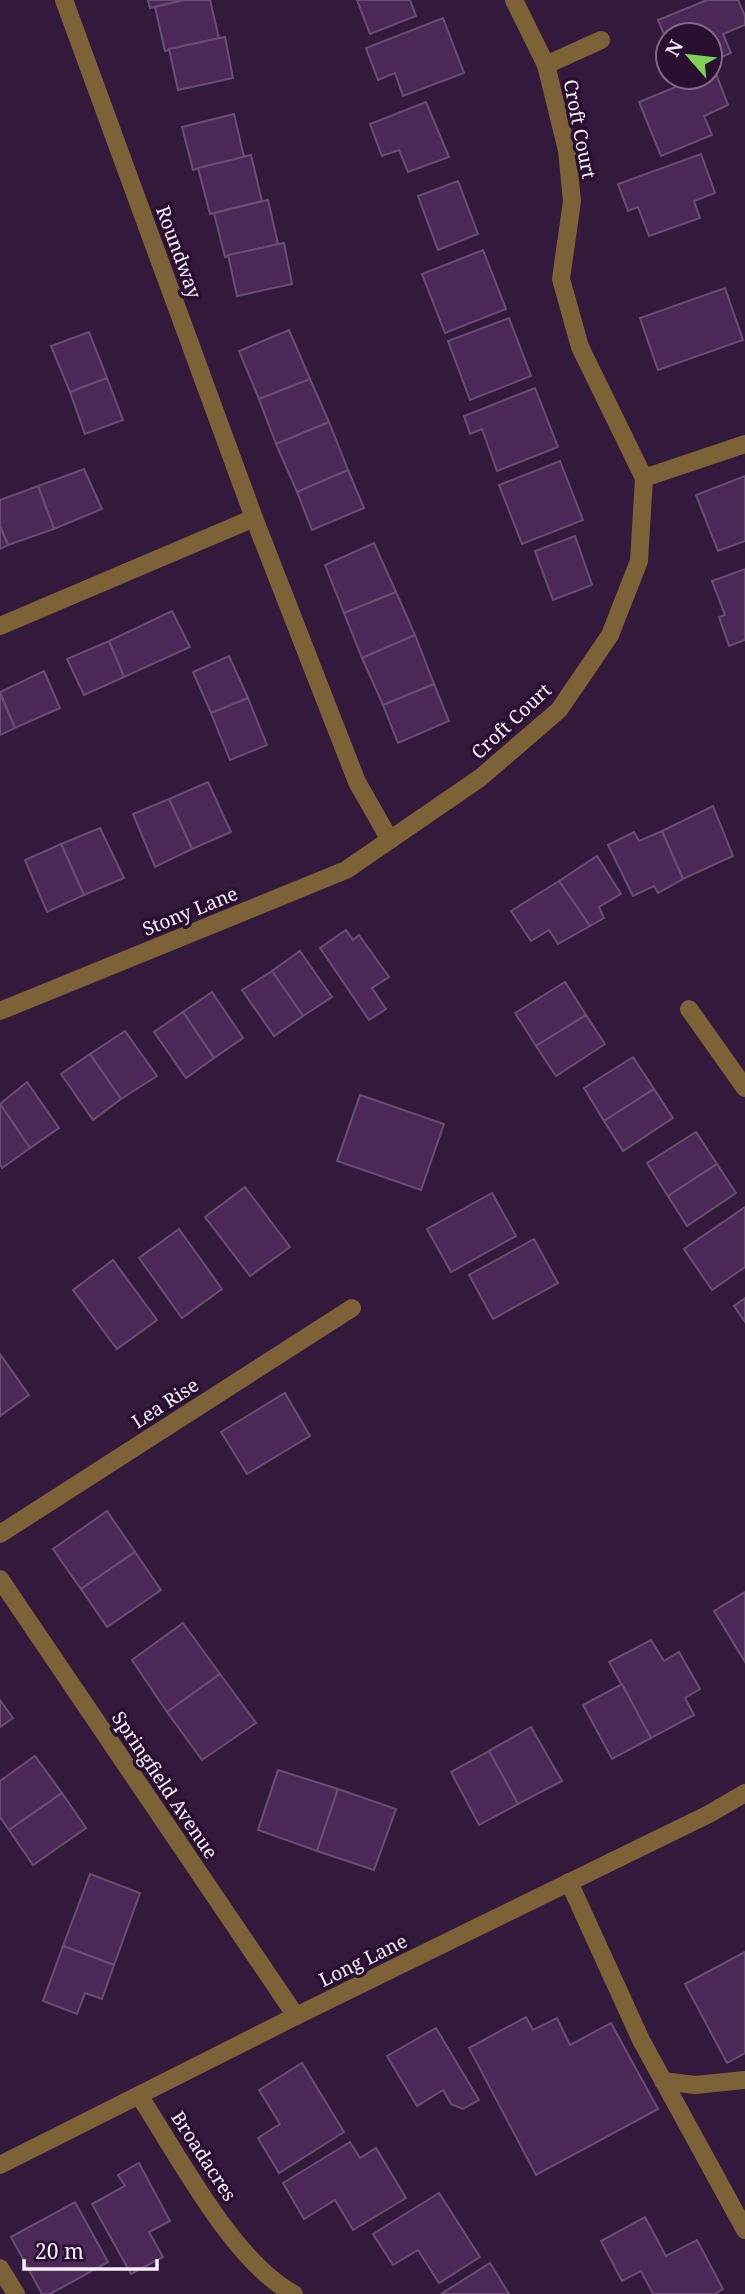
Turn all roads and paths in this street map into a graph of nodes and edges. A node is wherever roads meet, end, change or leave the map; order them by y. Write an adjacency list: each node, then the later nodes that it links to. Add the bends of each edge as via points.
1 (64, 0): 7 (street, Roundway)
2 (514, 0): 4 (street, Croft Court)
3 (601, 40): 4 (street, Croft Court)
4 (546, 65): 6 (street, Croft Court, via 567,150 572,201 561,279 580,346)
5 (745, 444): 6 (street)
6 (644, 478): 9 (street, Croft Court, via 639,561 610,635 559,710 480,778)
7 (254, 518): 8 (street); 9 (street, Roundway, via 357,782)
8 (0, 626)
9 (390, 840): 11 (street, Stony Lane, via 346,870)
10 (689, 1009): 12 (street)
11 (0, 1012)
12 (745, 1088)
13 (352, 1308): 14 (street, Lea Rise)
14 (0, 1534)
15 (0, 1579): 18 (street, Springfield Avenue)
16 (745, 1793): 17 (street, Long Lane)
17 (569, 1882): 18 (street, Long Lane); 20 (street)
18 (296, 2016): 21 (street, Long Lane)
19 (745, 2080): 20 (street, via 695,2085)
20 (663, 2081): 23 (street)
21 (141, 2097): 22 (street, Long Lane); 26 (street, Broadacres, via 240,2249 273,2283)
22 (0, 2165)
23 (745, 2230)
24 (0, 2268): 25 (street)
25 (16, 2294)
26 (294, 2294)

